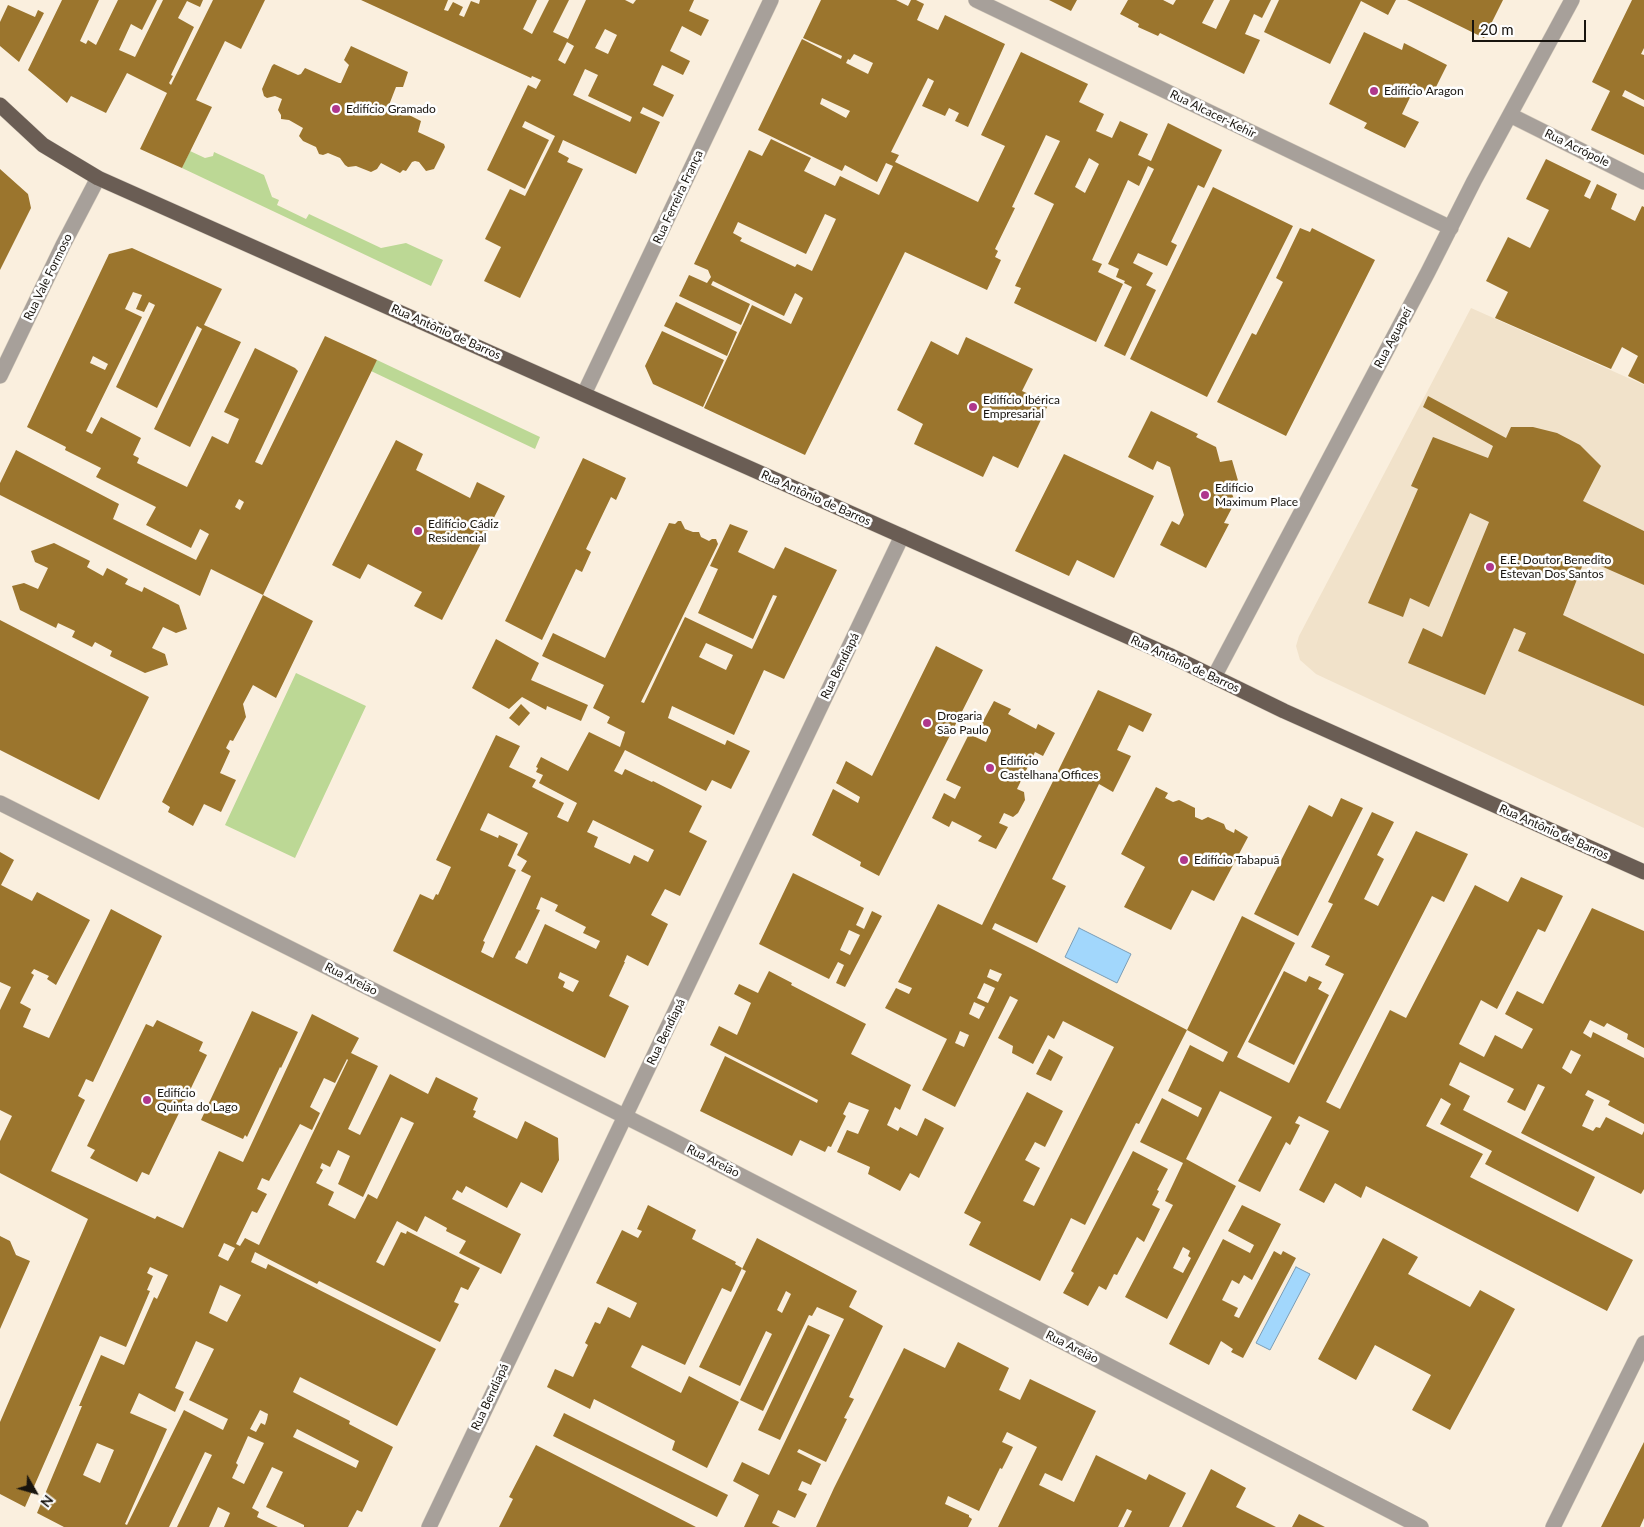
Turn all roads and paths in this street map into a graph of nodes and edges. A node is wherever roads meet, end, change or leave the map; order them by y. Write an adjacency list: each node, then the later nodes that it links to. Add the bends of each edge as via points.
1 (771, 0): 10 (street, Rua Ferreira França)
2 (976, 0): 8 (street, Rua Alcacer-Kehir)
3 (1572, 0): 5 (street, Rua Aguapeí)
4 (0, 105): 6 (main road, Rua Antônio de Barros, via 43,145)
5 (1510, 115): 7 (street, Rua Acrópole); 8 (street, Rua Aguapeí)
6 (98, 178): 9 (street, Rua Vale Formoso); 10 (main road, Rua Antônio de Barros)
7 (1644, 182)
8 (1451, 228): 12 (street, Rua Aguapeí)
9 (0, 376)
10 (584, 394): 11 (main road, Rua Antônio de Barros)
11 (902, 536): 12 (main road, Rua Antônio de Barros); 15 (street, Rua Bendiapá)
12 (1214, 677): 14 (main road, Rua Antônio de Barros)
13 (0, 803): 15 (street, Rua Areião)
14 (1644, 872)
15 (625, 1116): 17 (street, Rua Bendiapá); 18 (street, Rua Areião)
16 (1644, 1343): 19 (street)
17 (429, 1527)
18 (1421, 1527)
19 (1553, 1527)

